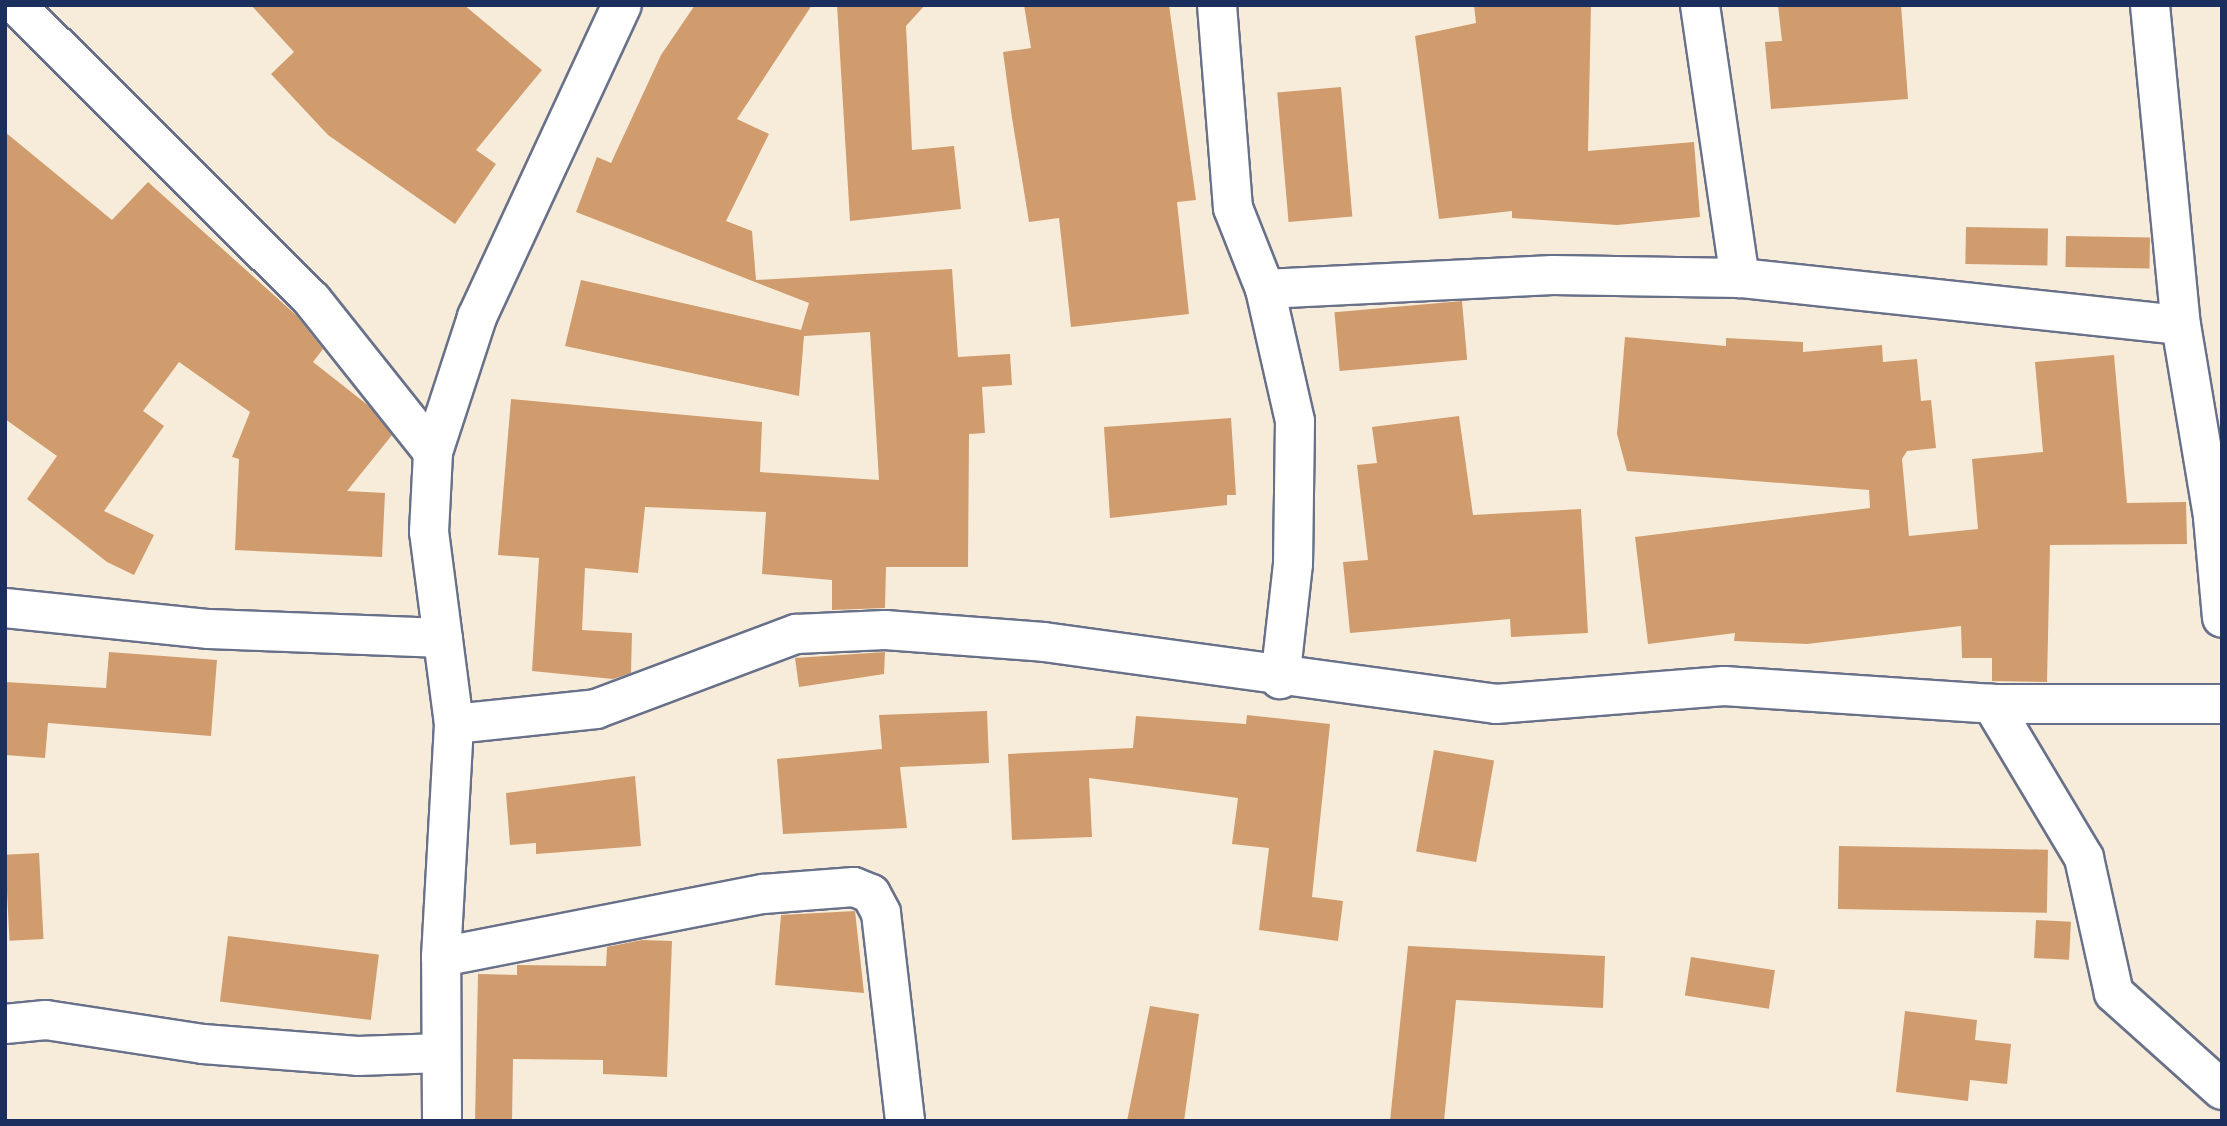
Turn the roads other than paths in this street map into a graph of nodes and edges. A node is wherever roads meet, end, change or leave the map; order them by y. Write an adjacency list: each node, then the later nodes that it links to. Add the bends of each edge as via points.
1 (16, 5): 9 (street, via 312,300)
2 (622, 5): 9 (street, via 477,317)
3 (1217, 5): 7 (street, via 1233,208)
4 (1700, 5): 6 (street)
5 (2150, 5): 8 (street)
6 (1740, 278): 7 (street, via 1553,275); 8 (street)
7 (1265, 289): 13 (street, via 1295,421 1293,564)
8 (2181, 325): 11 (street, via 2213,517)
9 (433, 452): 12 (street, via 429,532)
10 (5, 608): 12 (street, via 209,629)
11 (2222, 618)
12 (443, 638): 16 (street)
13 (1280, 679): 14 (street, via 1496,704 1724,685); 16 (street, via 1044,642 885,630 796,634 596,709)
14 (1992, 704): 15 (street); 20 (street, via 2084,858 2114,993)
15 (2222, 704)
16 (454, 724): 17 (street)
17 (441, 957): 19 (street); 22 (street, via 763,894 854,887 871,894 881,912)
18 (5, 1024): 19 (street, via 46,1020 203,1044 358,1056)
19 (442, 1053): 21 (street)
20 (2222, 1090)
21 (442, 1121)
22 (905, 1121)

